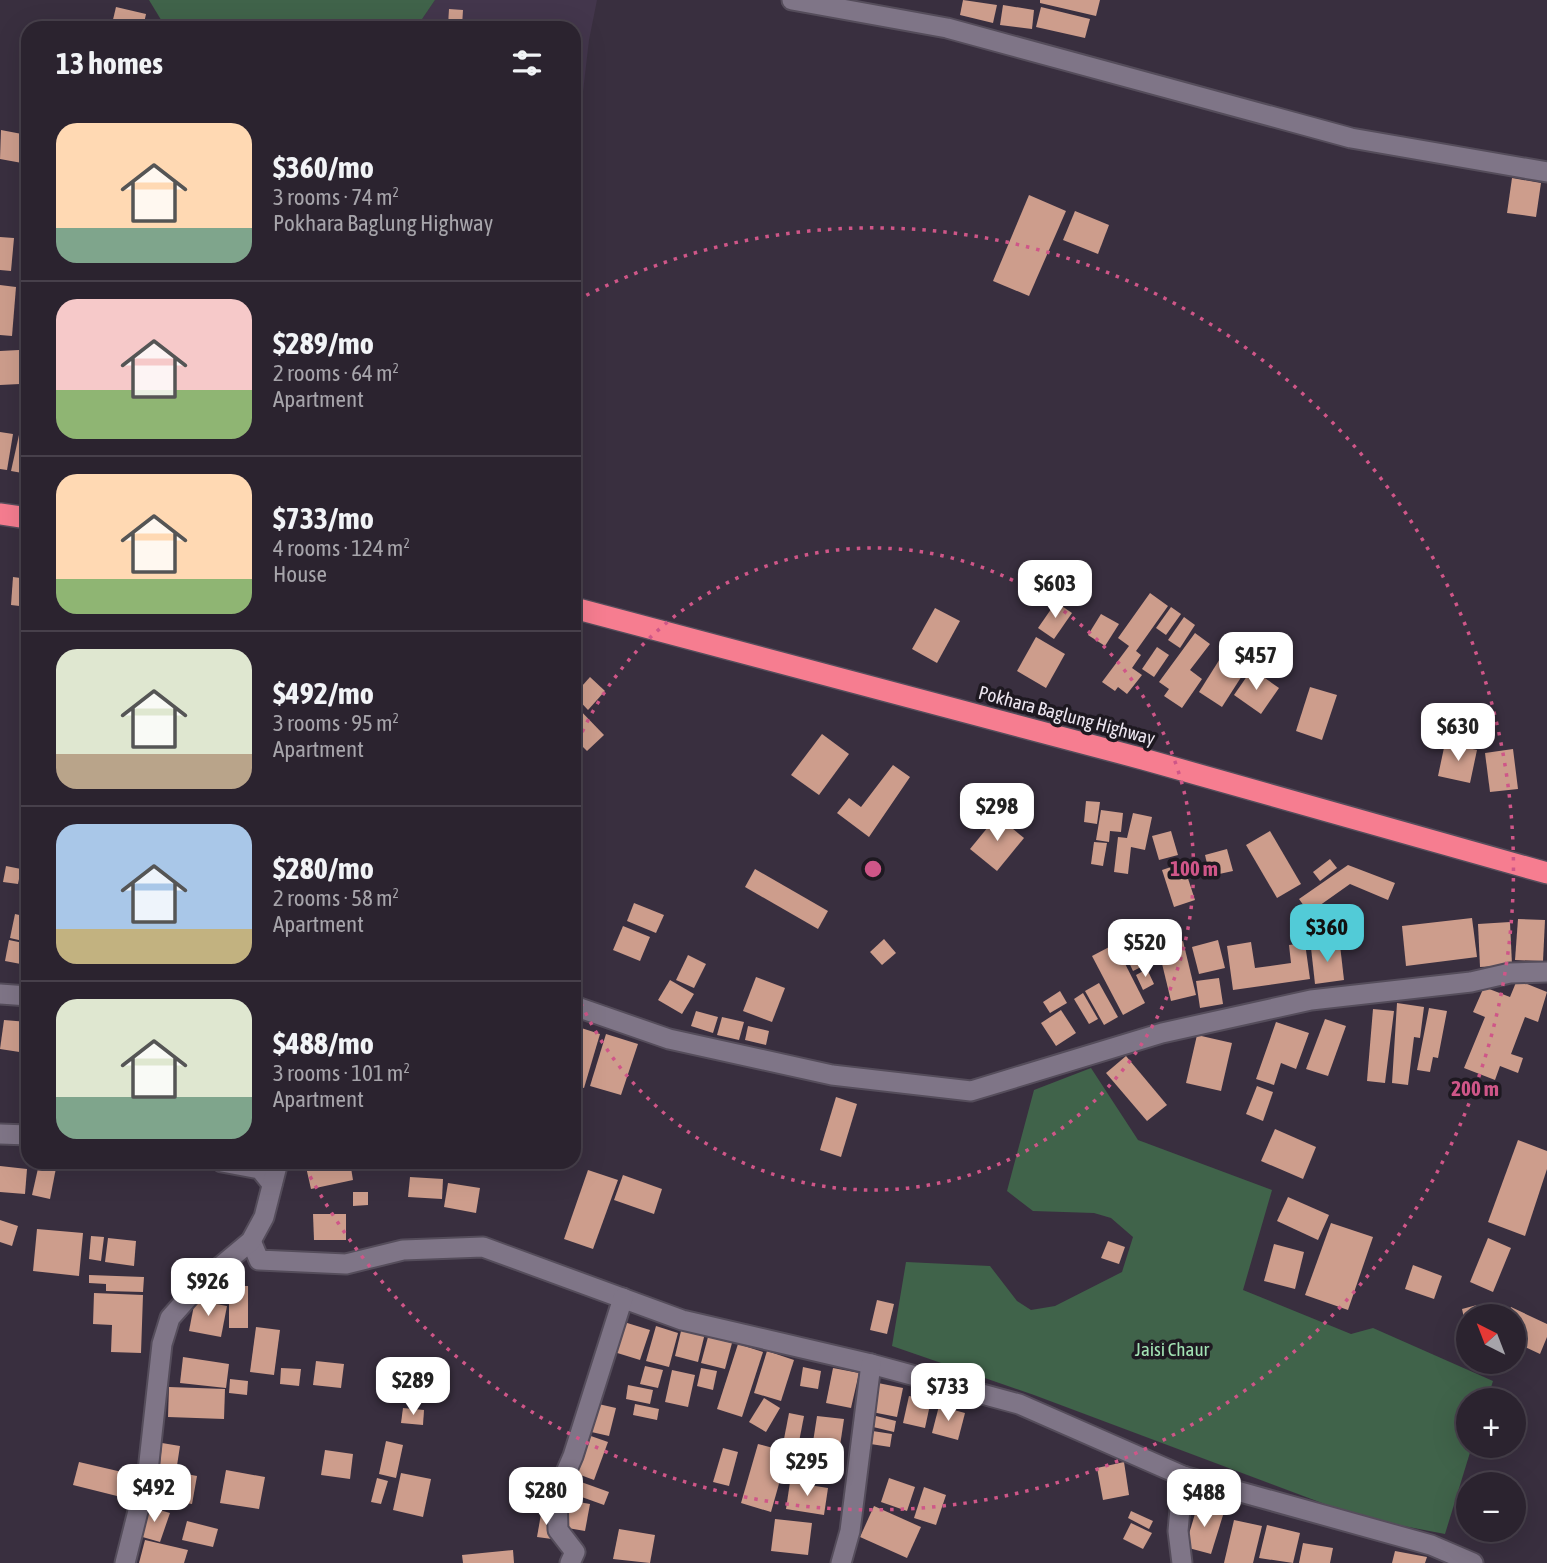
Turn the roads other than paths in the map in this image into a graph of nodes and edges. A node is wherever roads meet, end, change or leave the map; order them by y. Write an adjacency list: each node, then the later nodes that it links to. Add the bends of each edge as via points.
1 (793, 0): 2 (street, via 947,28 1351,138)
2 (1547, 172)
3 (0, 514): 4 (highway)
4 (21, 516)
5 (581, 610): 6 (highway, Pokhara Baglung Highway, via 988,717)
6 (1547, 873)
7 (1547, 972): 10 (street, via 1510,973 1298,1003 1162,1032 971,1091 832,1076 669,1039)
8 (0, 994): 9 (street)
9 (21, 996)
10 (581, 1008)
11 (0, 1134): 12 (street)
12 (21, 1135)
13 (260, 1169): 15 (street)
14 (276, 1169): 15 (street)
15 (272, 1184): 16 (street, via 264,1217)
16 (251, 1241): 17 (street, via 259,1260 346,1264 403,1250 483,1247); 20 (street, via 202,1282 170,1318 162,1344 148,1471)
17 (623, 1298): 18 (street, via 682,1320); 21 (street, via 557,1493 558,1530 575,1552)
18 (871, 1364): 19 (street, via 1019,1404); 22 (street, via 850,1531)
19 (1182, 1476): 23 (street, via 1178,1531); 24 (street, via 1431,1545)
20 (125, 1563)
21 (570, 1563)
22 (841, 1563)
23 (1182, 1563)
24 (1473, 1563)

